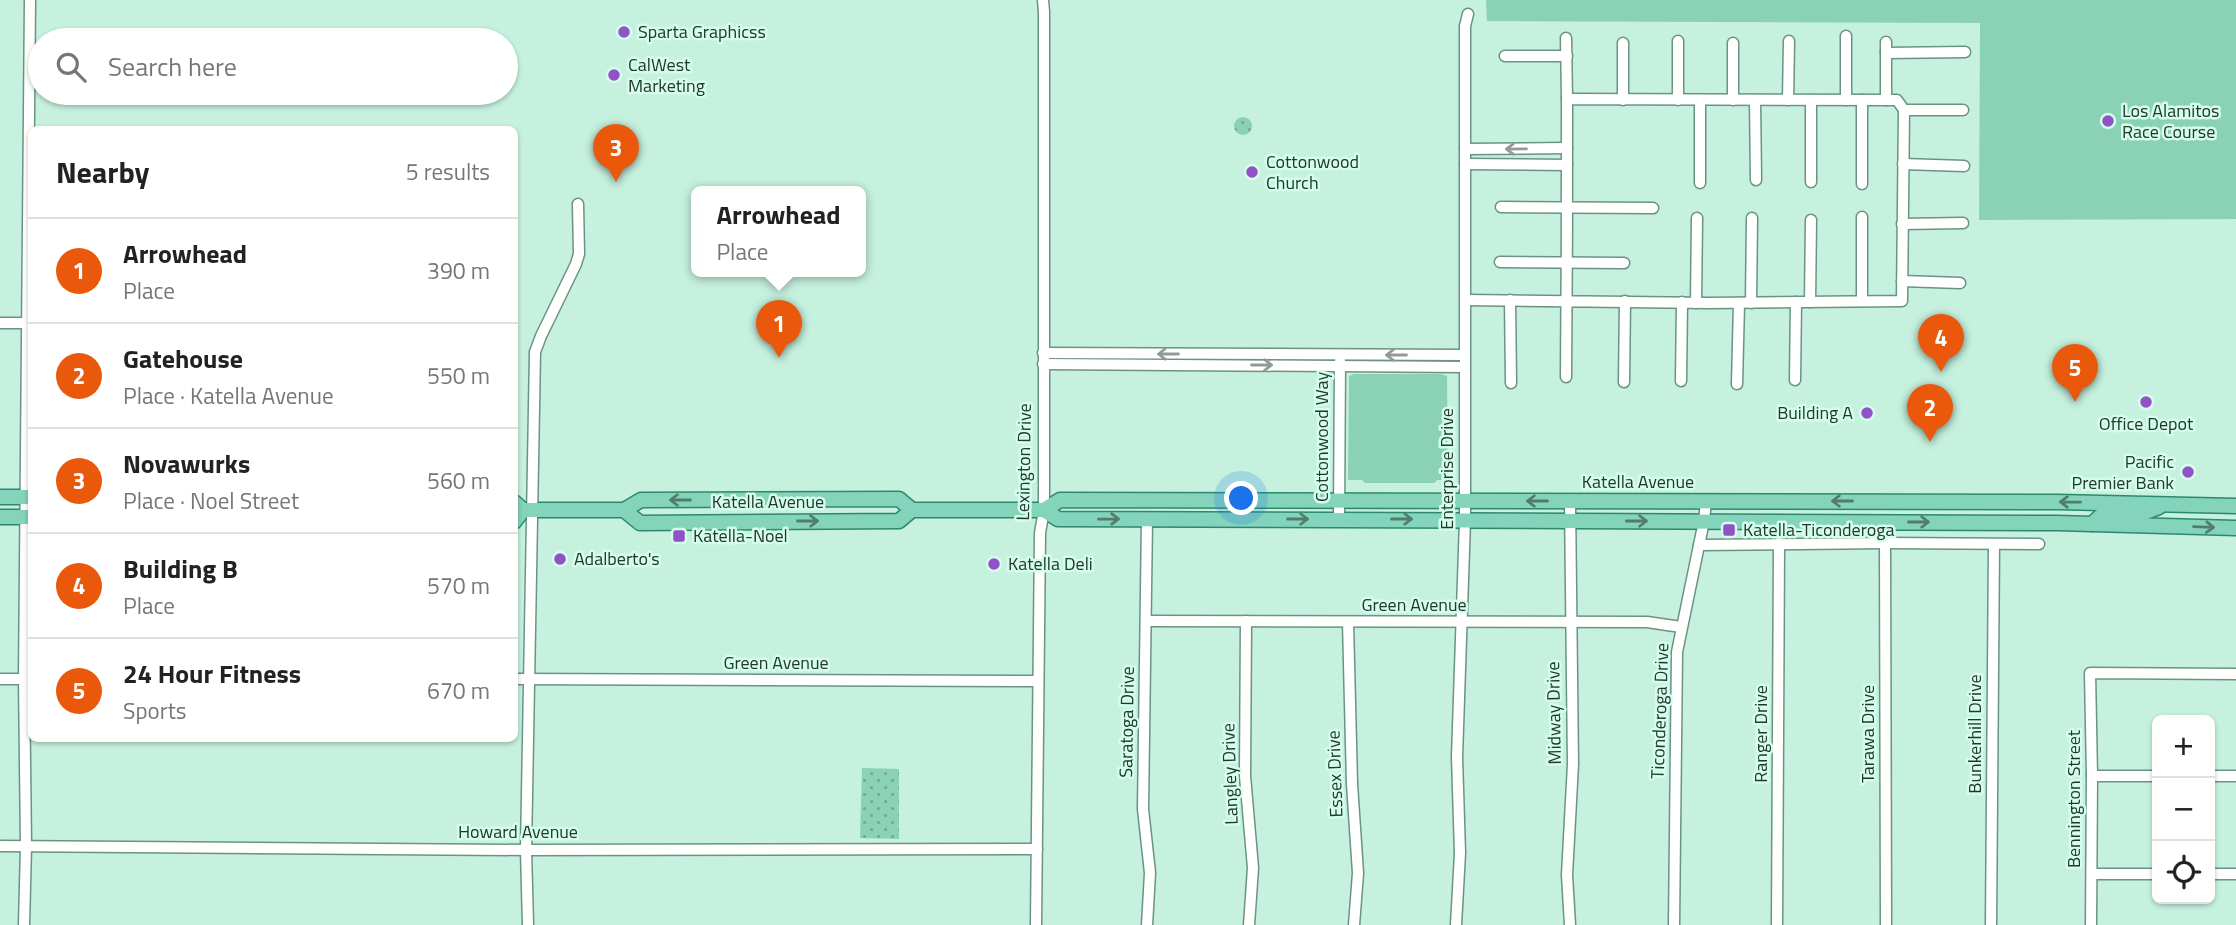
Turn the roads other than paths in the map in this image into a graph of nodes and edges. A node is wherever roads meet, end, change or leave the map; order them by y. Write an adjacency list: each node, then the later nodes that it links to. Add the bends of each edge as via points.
1 (30, 0): 4 (street)
2 (1042, 0): 67 (street, Lexington Drive)
3 (1468, 14): 30 (street, Enterprise Drive)
4 (30, 28)
5 (1846, 36): 22 (street)
6 (1566, 38): 13 (street)
7 (1678, 41): 16 (street)
8 (1789, 41): 20 (street)
9 (1623, 43): 15 (street)
10 (1733, 43): 18 (street)
11 (1965, 52): 24 (street, via 1886,48)
12 (1505, 56): 13 (street)
13 (1567, 56): 14 (street)
14 (1567, 99): 15 (street); 29 (street)
15 (1623, 100): 16 (street)
16 (1678, 100): 17 (street)
17 (1700, 100): 18 (street); 37 (street)
18 (1733, 100): 19 (street)
19 (1755, 100): 20 (street); 35 (street)
20 (1788, 100): 21 (street)
21 (1811, 100): 22 (street); 36 (street)
22 (1846, 100): 23 (street)
23 (1862, 100): 24 (street); 38 (street)
24 (1886, 100): 26 (street, via 1897,100)
25 (29, 105): 28 (street)
26 (1904, 110): 27 (street); 33 (street)
27 (1963, 110)
28 (29, 126)
29 (1567, 148): 30 (street, one-way to 30); 32 (street)
30 (1465, 149): 31 (street, Enterprise Drive)
31 (1465, 164): 32 (street); 54 (street, Enterprise Drive)
32 (1567, 164): 41 (street)
33 (1903, 164): 34 (street); 48 (street)
34 (1964, 166)
35 (1756, 180)
36 (1811, 182)
37 (1700, 183)
38 (1862, 184)
39 (579, 204): 87 (street, via 579,254 535,352 534,469)
40 (1501, 207): 41 (street)
41 (1567, 208): 42 (street); 50 (street)
42 (1653, 208)
43 (1862, 217): 58 (street)
44 (1697, 218): 62 (street)
45 (1752, 218): 64 (street)
46 (1811, 220): 61 (street)
47 (1963, 223): 48 (street)
48 (1902, 224): 52 (street)
49 (1500, 262): 50 (street)
50 (1567, 262): 51 (street); 56 (street)
51 (1624, 263)
52 (1902, 281): 53 (street); 58 (street, via 1902,301)
53 (1960, 282)
54 (1466, 300): 55 (street); 69 (street, Enterprise Drive)
55 (1510, 300): 56 (street); 74 (street)
56 (1567, 300): 57 (street); 70 (street)
57 (1625, 301): 59 (street); 72 (street)
58 (1862, 301): 61 (street)
59 (1682, 302): 62 (street); 73 (street)
60 (1796, 302): 61 (street); 64 (street); 71 (street)
61 (1810, 302)
62 (1696, 303): 63 (street)
63 (1739, 303): 64 (street); 75 (street)
64 (1751, 303)
65 (0, 323): 66 (street)
66 (28, 323)
67 (1043, 359): 68 (street); 86 (street, Lexington Drive)
68 (1340, 360): 69 (street); 78 (street, Cottonwood Way)
69 (1464, 361): 79 (street, Enterprise Drive)
70 (1566, 377)
71 (1795, 380)
72 (1624, 382)
73 (1681, 382)
74 (1511, 383)
75 (1737, 383)
76 (0, 497): 77 (main road)
77 (28, 497)
78 (1339, 500): 79 (main road, Katella Avenue); 86 (main road, Katella Avenue, via 1059,500); 91 (street, Cottonwood Way)
79 (1465, 501): 80 (main road, Katella Avenue, one-way to 79); 92 (street, Enterprise Drive)
80 (1570, 501): 81 (main road, Katella Avenue); 93 (street, Midway Drive)
81 (1706, 501): 82 (main road, Katella Avenue, one-way to 81); 94 (street, Ticonderoga Drive)
82 (2167, 504): 83 (main road, Katella Avenue); 95 (main road, via 2138,515 2104,513)
83 (2233, 505)
84 (624, 510): 85 (main road, Katella Avenue, one-way to 84, via 899,499 641,500); 85 (main road, Katella Avenue, one-way to 85, via 640,523 899,521); 87 (main road, Katella Avenue)
85 (912, 510): 86 (main road, Katella Avenue)
86 (1044, 510): 90 (main road, Katella Avenue, one-way to 90, via 1058,519); 113 (street, Lexington Drive)
87 (521, 511): 111 (street)
88 (0, 517): 89 (main road)
89 (28, 517)
90 (1147, 518): 91 (main road, Katella Avenue, one-way to 91); 102 (street, Saratoga Drive)
91 (1339, 519): 92 (main road, Katella Avenue, one-way to 92)
92 (1465, 520): 93 (main road, Katella Avenue); 105 (street, Enterprise Drive)
93 (1571, 520): 94 (main road, Katella Avenue, one-way to 94); 106 (street, Midway Drive)
94 (1704, 521): 95 (main road, Katella Avenue, one-way to 95); 101 (street, Ticonderoga Drive)
95 (2092, 524): 96 (main road, Katella Avenue, one-way to 96)
96 (2236, 528)
97 (1779, 543): 98 (street); 101 (street); 135 (street, Ranger Drive)
98 (1885, 543): 99 (street); 136 (street, Tarawa Drive)
99 (1994, 544): 100 (street); 137 (street, Bunkerhill Drive)
100 (2039, 544)
101 (1699, 545): 107 (street, Ticonderoga Drive)
102 (1146, 621): 103 (street, Green Avenue); 129 (street, Saratoga Drive, via 1143,809 1150,873)
103 (1246, 621): 104 (street, Green Avenue); 130 (street, Langley Drive, via 1245,776 1253,868)
104 (1348, 622): 105 (street, Green Avenue); 131 (street, Essex Drive, via 1358,873)
105 (1462, 622): 106 (street, Green Avenue); 132 (street, Enterprise Drive)
106 (1571, 622): 107 (street, Green Avenue); 133 (street, Midway Drive)
107 (1681, 627): 134 (street, Ticonderoga Drive)
108 (2236, 674): 114 (street, Bennington Street, via 2090,673)
109 (0, 679): 112 (street)
110 (518, 679): 111 (street, Green Avenue)
111 (530, 679): 113 (street, Green Avenue); 121 (street)
112 (28, 680): 119 (street)
113 (1038, 681): 120 (street, Lexington Drive)
114 (2092, 776): 115 (street); 122 (street, Bennington Street)
115 (2152, 776)
116 (2215, 776): 117 (street)
117 (2236, 776)
118 (0, 846): 119 (street, Howard Avenue)
119 (26, 846): 121 (street, Howard Avenue); 126 (street)
120 (1037, 849): 121 (street, Howard Avenue); 128 (street, Lexington Drive)
121 (526, 850): 127 (street)
122 (2092, 874): 123 (street); 138 (street, Bennington Street)
123 (2152, 874)
124 (2215, 874): 125 (street)
125 (2236, 874)
126 (24, 925)
127 (528, 925)
128 (1037, 925)
129 (1147, 925)
130 (1249, 925)
131 (1353, 925)
132 (1456, 925)
133 (1570, 925)
134 (1674, 925)
135 (1777, 925)
136 (1886, 925)
137 (1991, 925)
138 (2091, 925)

